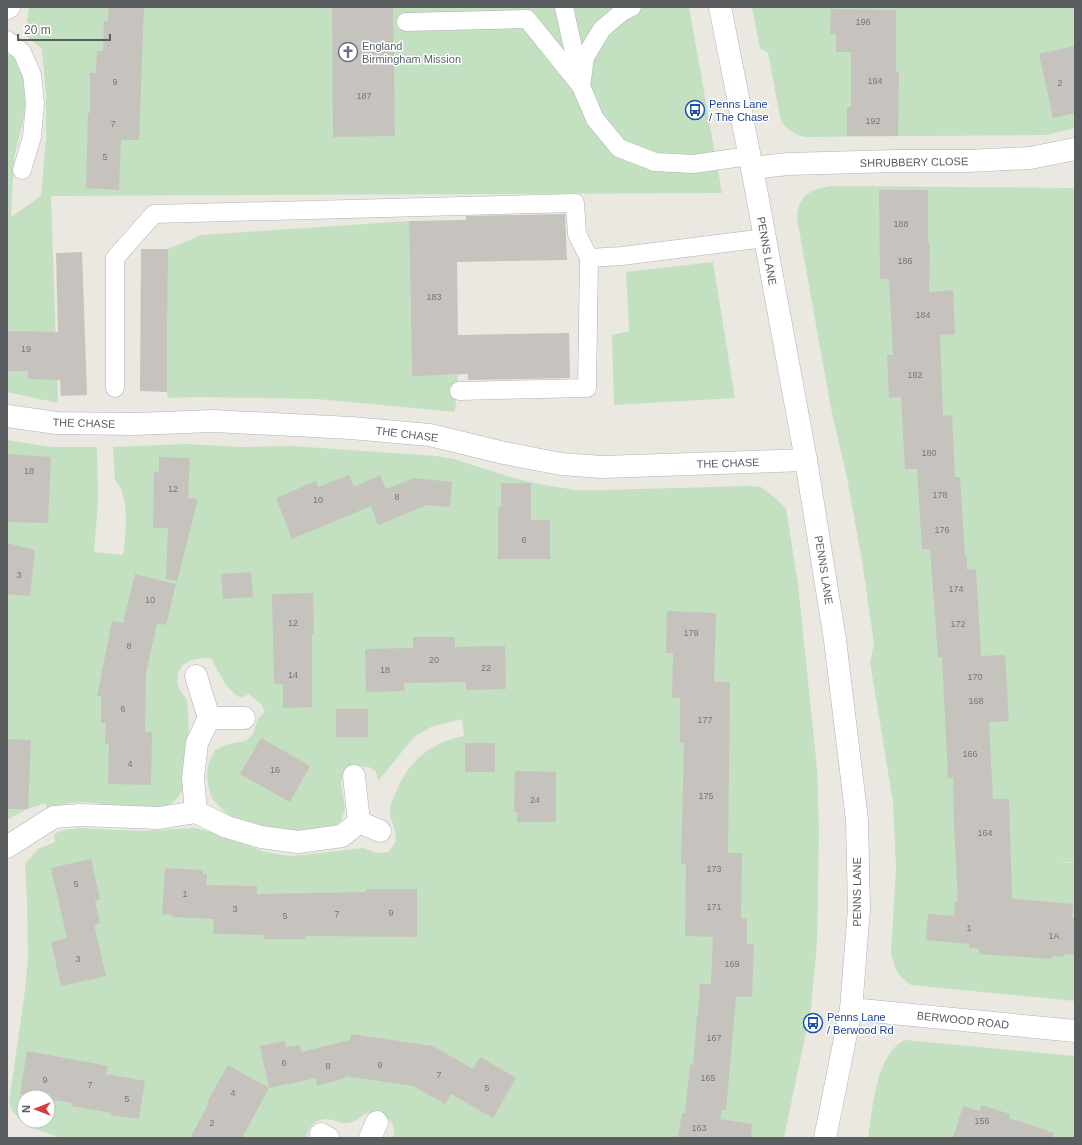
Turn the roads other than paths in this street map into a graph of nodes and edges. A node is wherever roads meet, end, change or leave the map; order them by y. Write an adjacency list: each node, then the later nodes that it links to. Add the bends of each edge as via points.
1 (564, 7): 6 (lane)
2 (632, 7): 6 (lane, via 602,29 585,57)
3 (720, 7): 8 (street, PENNS LANE)
4 (406, 22): 6 (lane, via 527,19)
5 (7, 40): 9 (lane, via 22,52 32,75 35,103 32,130)
6 (581, 86): 8 (lane, via 595,119 619,148 662,163)
7 (1075, 149): 8 (street, SHRUBBERY CLOSE, via 1030,158 968,161 788,164)
8 (751, 162): 10 (street, PENNS LANE)
9 (22, 170)
10 (765, 238): 11 (lane); 15 (street, PENNS LANE)
11 (588, 258): 12 (lane, via 577,234 575,202 154,214 115,258); 13 (lane, via 588,388)
12 (115, 388)
13 (459, 391)
14 (7, 416): 15 (street, THE CHASE, via 57,423 213,421 351,428 430,435 561,464 602,467)
15 (806, 460): 24 (street, PENNS LANE, via 836,640 857,820 858,909)
16 (196, 676): 17 (street)
17 (209, 718): 18 (street); 20 (street, via 196,743)
18 (244, 718)
19 (354, 776): 21 (street)
20 (196, 812): 21 (street, via 227,827 261,837 298,842 342,836); 23 (street, via 159,818 80,815 54,817)
21 (360, 822): 22 (street)
22 (380, 832)
23 (7, 846)
24 (851, 1009): 25 (street, BERWOOD ROAD); 26 (street, PENNS LANE)
25 (1075, 1031)
26 (825, 1138)

